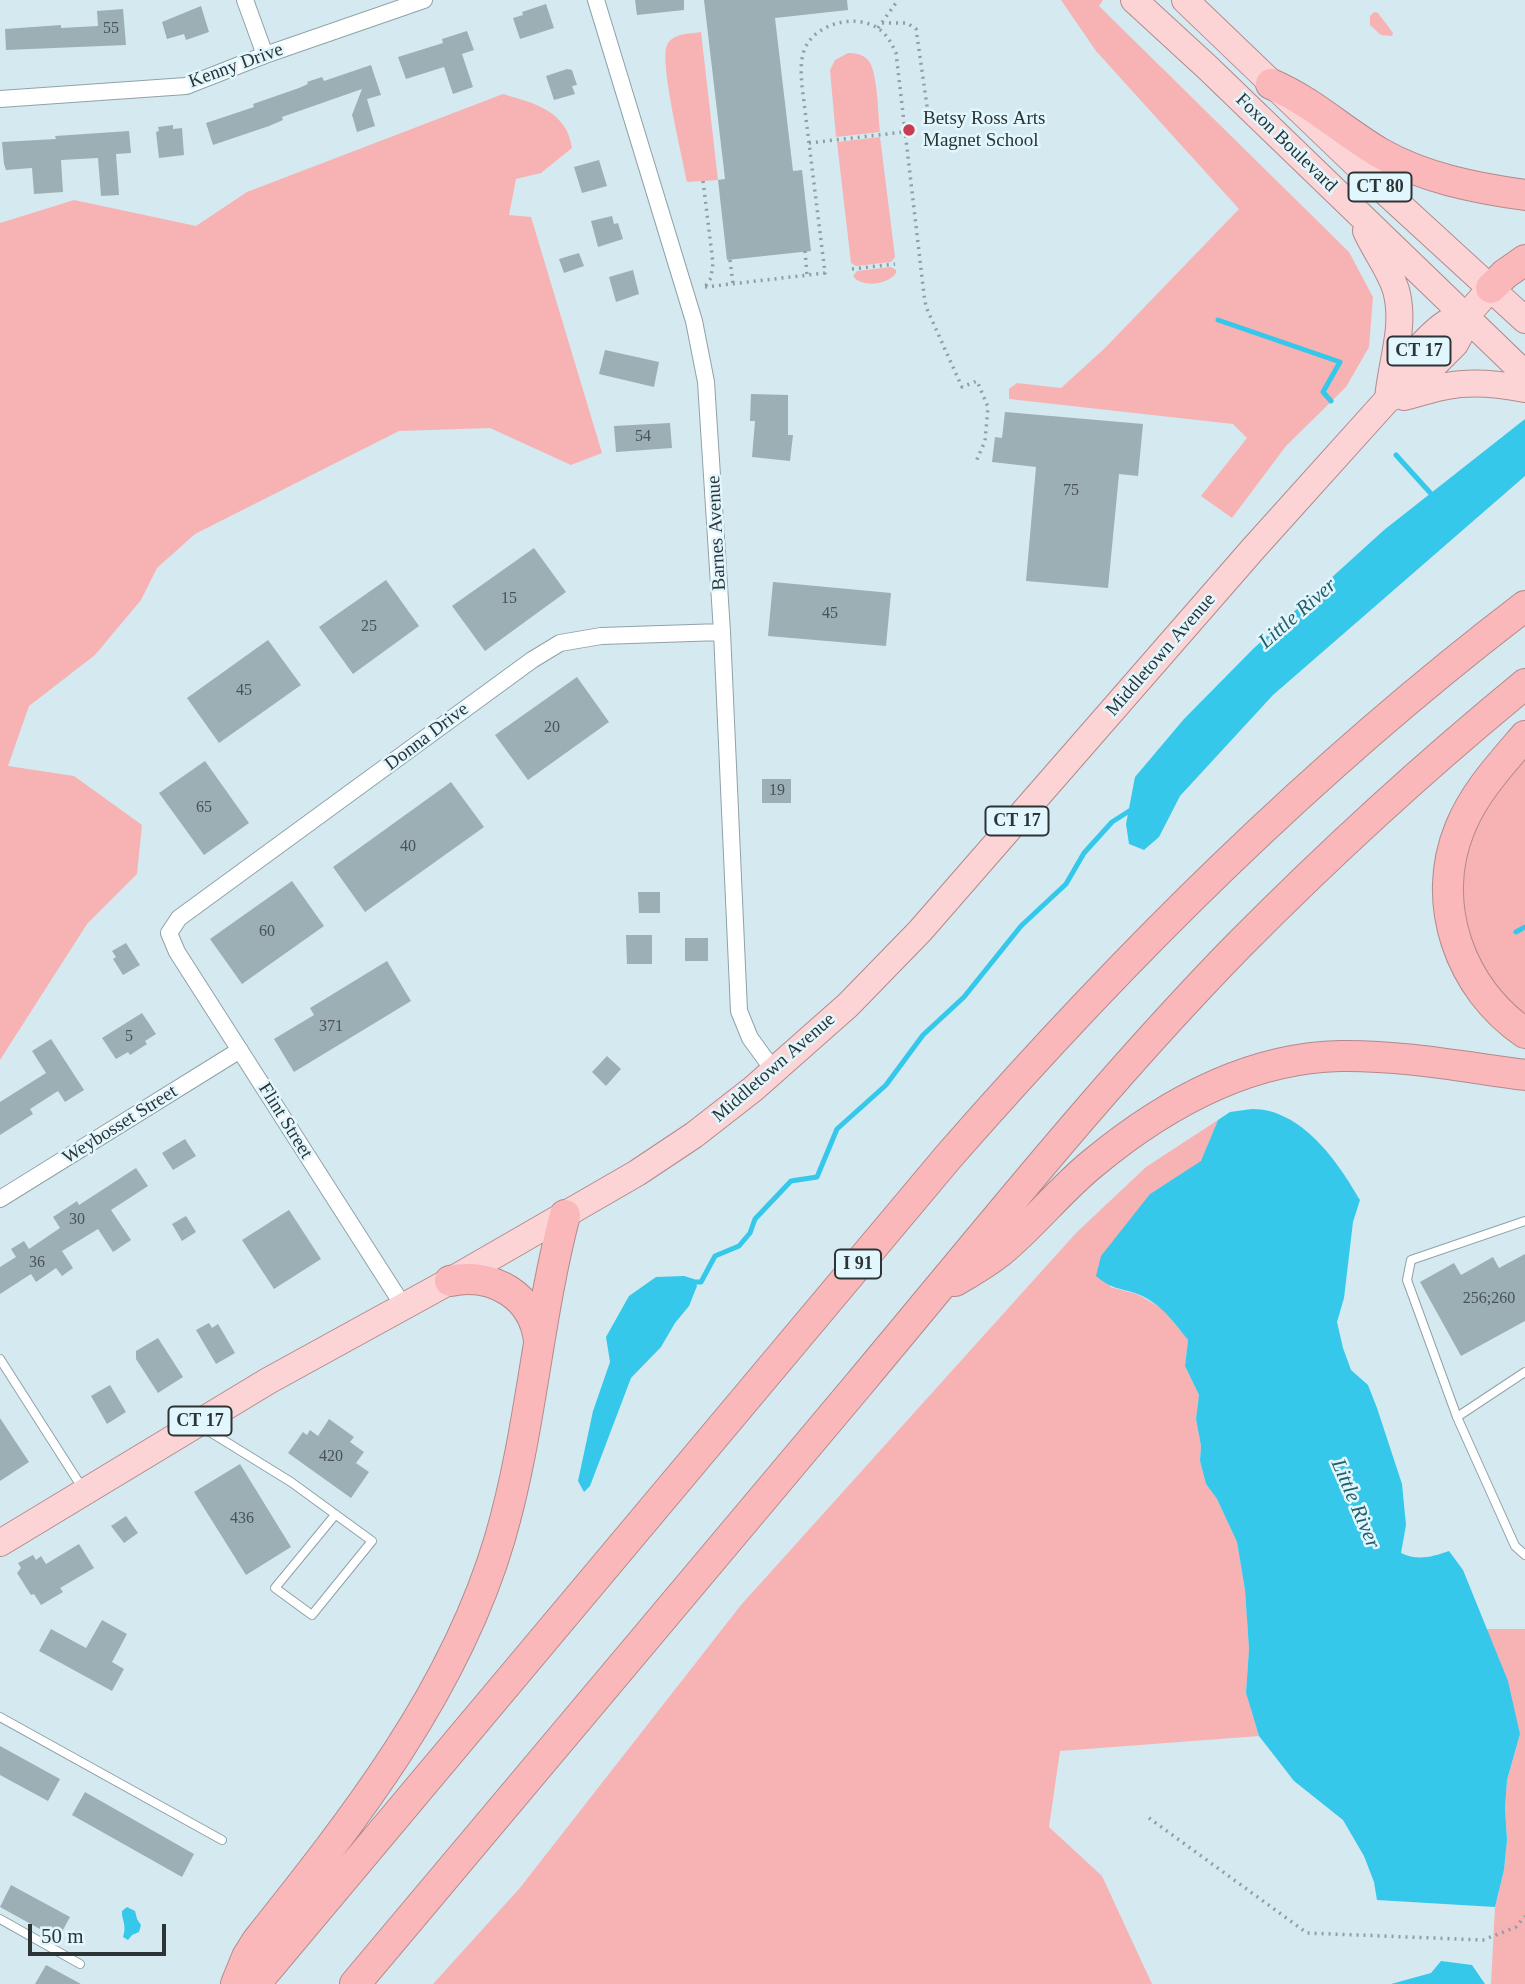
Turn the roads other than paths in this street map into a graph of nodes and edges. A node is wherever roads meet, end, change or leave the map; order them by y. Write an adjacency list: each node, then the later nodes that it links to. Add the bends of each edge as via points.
1 (245, 0): 6 (street)
2 (424, 0): 6 (street, Kenny Drive)
3 (596, 0): 19 (street, Barnes Avenue, via 694,321 704,370)
4 (1134, 0): 10 (main road, Foxon Boulevard / CT 80)
5 (1185, 0): 7 (main road, Foxon Boulevard / CT 80)
6 (265, 55): 8 (street, Kenny Drive, via 186,86)
7 (1271, 83): 9 (highway, via 1309,102 1369,146 1409,167 1471,186); 12 (main road, Foxon Boulevard / CT 80)
8 (0, 99)
9 (1525, 195)
10 (1360, 214): 13 (main road, Foxon Boulevard / CT 80); 17 (main road, via 1391,276 1399,306 1400,331)
11 (1525, 260): 12 (highway)
12 (1491, 288): 13 (main road, Middletown Avenue / CT 17); 14 (main road)
13 (1465, 317): 15 (main road, CT 80); 17 (main road, Middletown Avenue, via 1455,344 1409,390)
14 (1525, 320)
15 (1525, 374)
16 (1525, 389): 17 (main road, via 1463,384)
17 (1388, 399): 25 (main road, Middletown Avenue / CT 17, via 928,923 848,1005)
18 (1525, 606): 47 (highway, I 91, via 1294,799 1066,1024 949,1156)
19 (722, 632): 22 (street, Donna Drive, via 601,636 560,643 188,911); 25 (street, Barnes Avenue, via 739,1012 750,1038)
20 (1525, 684): 31 (highway, via 1365,823 1237,947)
21 (1525, 736): 23 (highway, via 1464,818 1451,855 1448,895 1453,931 1470,975 1494,1007)
22 (169, 933): 24 (street, Flint Street)
23 (1525, 1033)
24 (240, 1050): 27 (street, Weybosset Street); 32 (street, Flint Street)
25 (774, 1071): 28 (main road, Middletown Avenue / CT 17, via 694,1135)
26 (1525, 1075): 31 (highway, via 1340,1056 1292,1061 1229,1079 1127,1136 1074,1179 999,1252)
27 (0, 1199)
28 (565, 1215): 30 (main road, Middletown Avenue / CT 17); 33 (highway)
29 (1525, 1221): 36 (lane, via 1412,1260 1407,1280)
30 (450, 1281): 32 (main road, Middletown Avenue / CT 17); 33 (highway, via 490,1281 512,1292 532,1314)
31 (936, 1291): 48 (highway)
32 (404, 1307): 37 (main road, Middletown Avenue / CT 17)
33 (540, 1345): 46 (highway, via 507,1512 464,1633 396,1755 257,1941)
34 (0, 1359): 38 (lane)
35 (1525, 1371): 36 (lane)
36 (1457, 1417): 41 (lane, via 1515,1546)
37 (196, 1424): 38 (main road, Middletown Avenue / CT 17); 39 (lane, via 291,1482)
38 (85, 1491): 40 (main road, Middletown Avenue / CT 17)
39 (335, 1515): 39 (lane, via 372,1541 312,1615 275,1588)
40 (0, 1543)
41 (1525, 1555)
42 (0, 1717): 43 (lane)
43 (222, 1840)
44 (0, 1919): 45 (lane)
45 (80, 1964)
46 (236, 1984)
47 (255, 1984)
48 (355, 1984)

